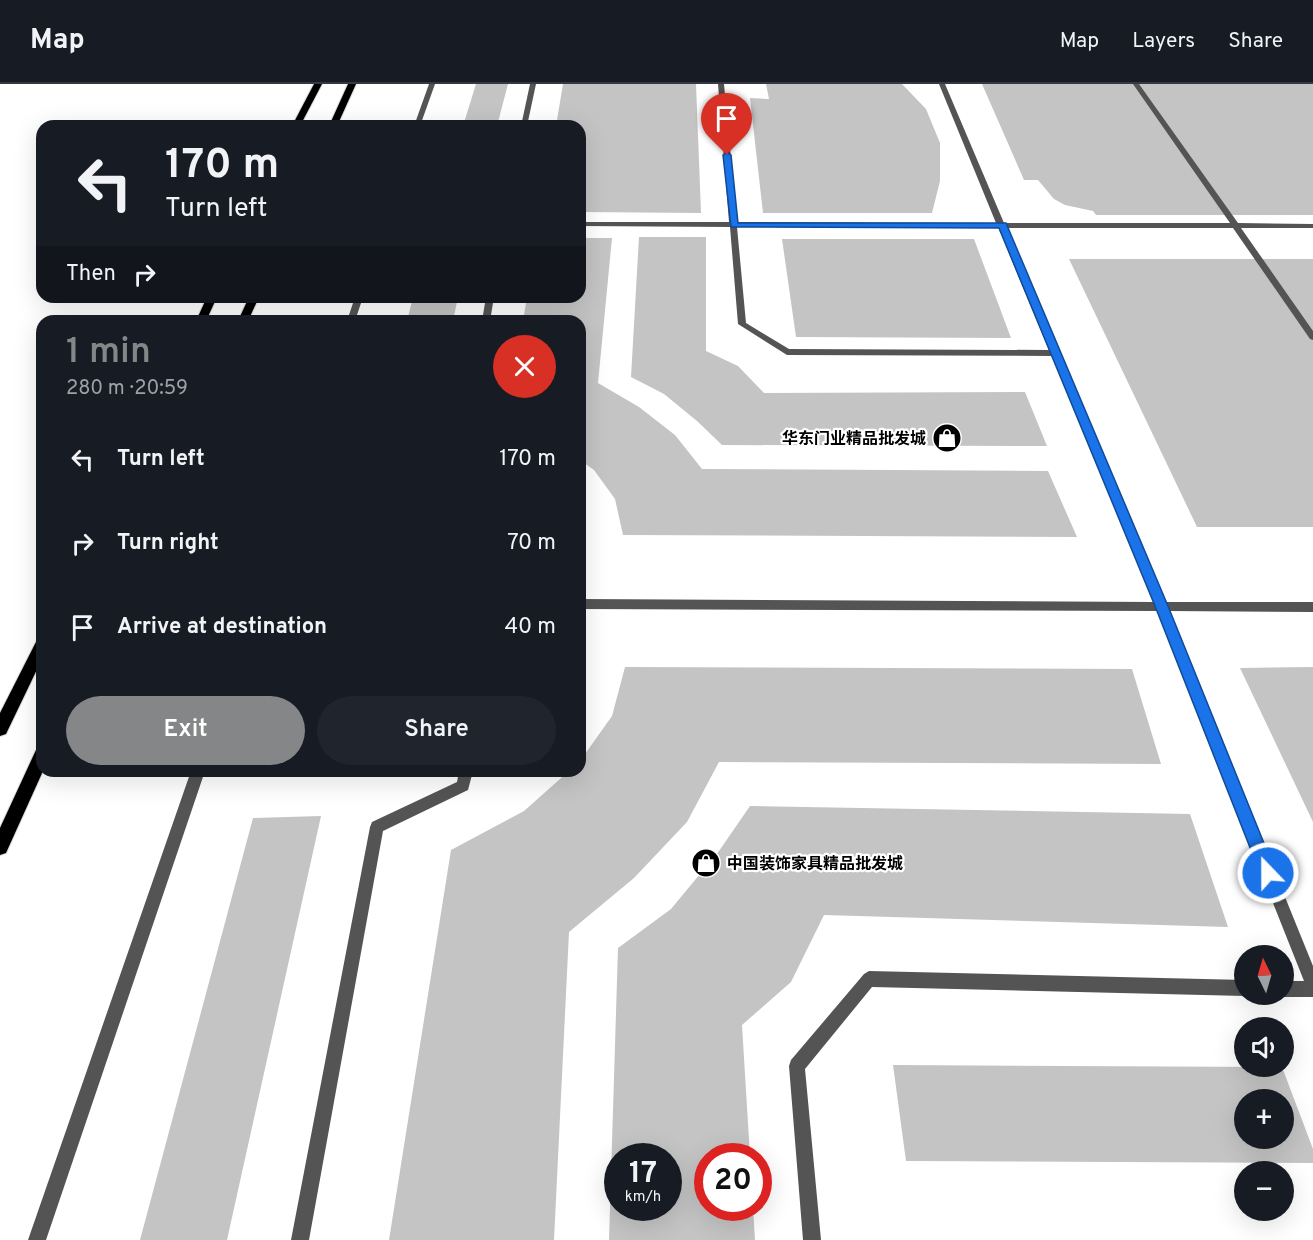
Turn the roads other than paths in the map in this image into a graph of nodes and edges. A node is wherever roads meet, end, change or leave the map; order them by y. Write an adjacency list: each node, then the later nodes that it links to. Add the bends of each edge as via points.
1 (318, 84): 8 (main road)
2 (352, 84): 9 (main road)
3 (432, 84): 10 (lane)
4 (533, 84): 11 (lane)
5 (720, 84): 13 (lane)
6 (942, 84): 14 (lane)
7 (1136, 84): 15 (lane)
8 (299, 120)
9 (336, 120)
10 (419, 120)
11 (525, 120)
12 (586, 224): 13 (lane)
13 (734, 225): 14 (lane); 18 (lane, via 741,324 787,352)
14 (1002, 225): 15 (lane); 18 (lane)
15 (1234, 226): 16 (lane); 17 (lane)
16 (1313, 226)
17 (1313, 337)
18 (1055, 353): 20 (lane)
19 (586, 604): 20 (lane)
20 (1161, 606): 21 (lane); 28 (lane)
21 (1313, 606)
22 (36, 656): 23 (main road)
23 (0, 729)
24 (36, 768): 27 (main road)
25 (196, 777): 32 (lane)
26 (465, 777): 33 (lane, via 464,786 377,827)
27 (0, 847)
28 (1313, 985)
29 (1234, 988): 34 (lane, via 869,979 797,1066)
30 (1294, 989): 31 (lane)
31 (1313, 990)
32 (37, 1240)
33 (300, 1240)
34 (812, 1240)

